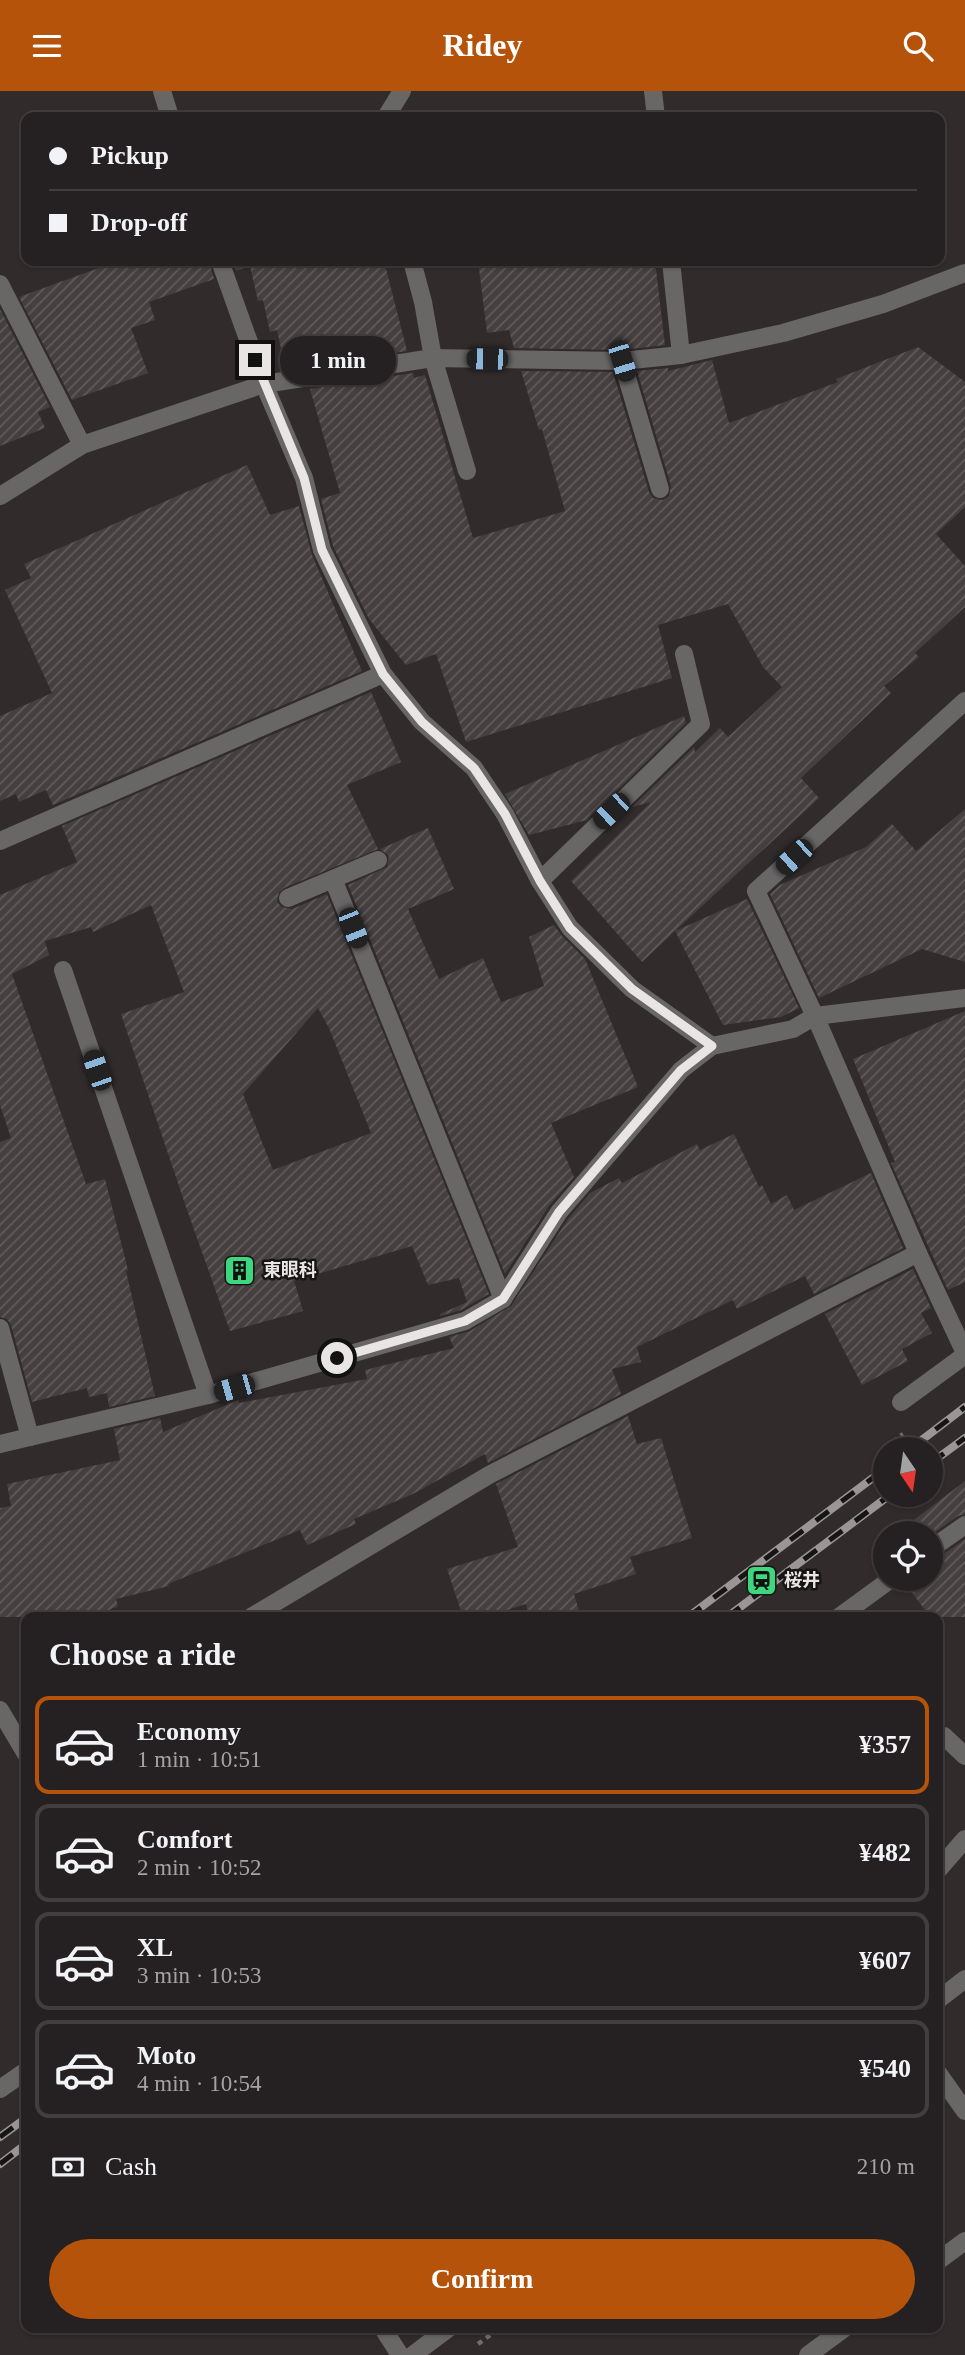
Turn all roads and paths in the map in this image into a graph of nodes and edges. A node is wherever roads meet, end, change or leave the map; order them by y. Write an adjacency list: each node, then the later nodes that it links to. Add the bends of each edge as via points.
1 (162, 91): 4 (street)
2 (402, 91): 5 (street)
3 (653, 91): 6 (street)
4 (168, 112)
5 (389, 112)
6 (655, 112)
7 (222, 266): 15 (street)
8 (413, 266): 13 (street)
9 (672, 266): 12 (street)
10 (965, 273): 12 (street, via 883,304 783,333)
11 (0, 284): 16 (street)
12 (681, 355): 14 (street)
13 (433, 358): 14 (street); 15 (street); 17 (street)
14 (622, 361): 18 (street)
15 (264, 384): 16 (street); 21 (street, via 304,478 322,550)
16 (82, 445): 19 (street)
17 (467, 471)
18 (660, 489)
19 (0, 496)
20 (684, 654): 26 (street, via 701,724)
21 (383, 674): 23 (street); 26 (street, via 422,722 474,768 505,814)
22 (965, 701): 30 (street, via 756,891)
23 (0, 841)
24 (378, 860): 25 (street)
25 (333, 879): 27 (street); 33 (street)
26 (540, 881): 31 (street, via 570,928 632,989)
27 (288, 898)
28 (62, 970): 36 (street)
29 (965, 998): 30 (street)
30 (815, 1016): 31 (street, via 793,1029); 32 (street)
31 (712, 1046): 33 (street, via 681,1070 559,1212)
32 (918, 1253): 35 (street); 43 (street, via 489,1475)
33 (503, 1299): 36 (street, via 465,1321)
34 (0, 1328): 38 (street)
35 (965, 1354): 37 (street)
36 (208, 1395): 38 (street)
37 (901, 1402)
38 (30, 1437): 39 (street)
39 (0, 1444)
40 (965, 1525): 41 (street)
41 (943, 1541)
42 (875, 1591): 44 (street)
43 (259, 1612)
44 (846, 1612)
45 (0, 1710): 47 (street)
46 (944, 1736): 48 (street)
47 (21, 1746)
48 (965, 1756)
49 (965, 1839): 50 (street)
50 (943, 1864)
51 (965, 1979): 52 (street)
52 (943, 1996)
53 (21, 2074): 55 (street)
54 (943, 2080): 56 (street)
55 (0, 2089)
56 (965, 2111)
57 (965, 2241): 58 (street)
58 (943, 2256)
59 (386, 2333): 64 (street)
60 (442, 2333): 65 (street)
61 (493, 2333): 63 (path)
62 (838, 2333): 66 (street)
63 (472, 2348)
64 (400, 2355)
65 (413, 2355)
66 (808, 2355)

